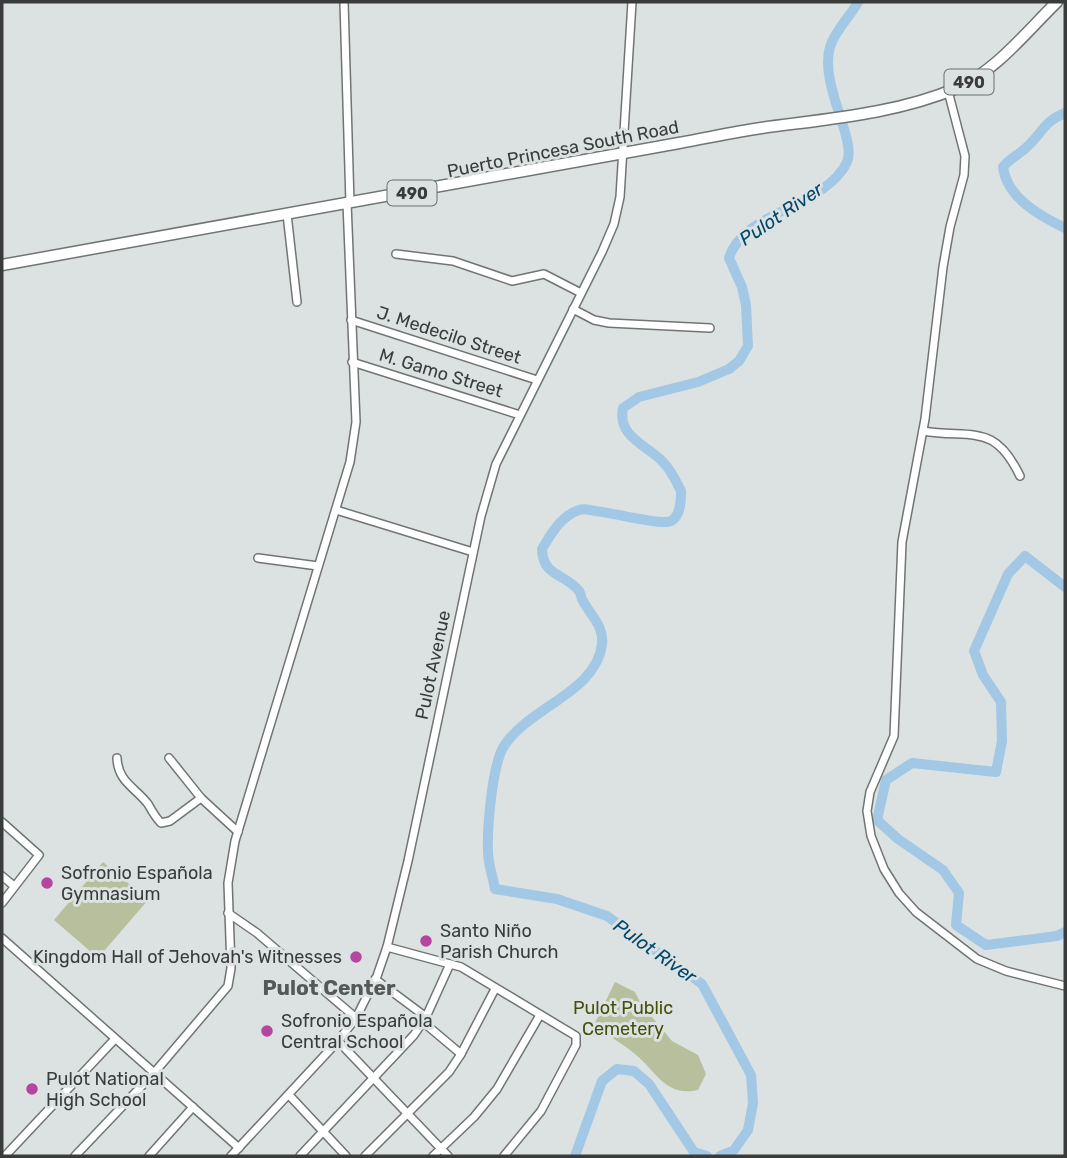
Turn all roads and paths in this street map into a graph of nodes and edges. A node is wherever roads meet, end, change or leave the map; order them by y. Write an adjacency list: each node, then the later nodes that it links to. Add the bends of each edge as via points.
1 (344, 2): 6 (street)
2 (632, 2): 5 (street, Pulot Avenue)
3 (1057, 2): 4 (main road, Puerto Princesa South Road / 490, via 994,63)
4 (948, 91): 5 (main road, Puerto Princesa South Road / 490, via 854,114); 18 (street, via 965,156 964,175 944,259)
5 (624, 154): 6 (main road, Puerto Princesa South Road / 490); 10 (street, Pulot Avenue, via 614,224)
6 (349, 203): 7 (main road, Puerto Princesa South Road / 490); 13 (street)
7 (287, 214): 9 (main road, Puerto Princesa South Road / 490); 11 (street)
8 (396, 254): 10 (street, via 453,261 512,281 544,274)
9 (2, 265)
10 (581, 293): 12 (street, Pulot Avenue)
11 (297, 302)
12 (573, 309): 14 (street, via 609,323); 16 (street, Pulot Avenue)
13 (351, 320): 15 (street); 16 (street, J. Medecilo Street)
14 (710, 328)
15 (352, 362): 17 (street, M. Gamo Street); 20 (street, via 354,444)
16 (537, 380): 17 (street, Pulot Avenue)
17 (520, 415): 21 (street, Pulot Avenue, via 491,480)
18 (923, 431): 19 (street, via 987,437 1001,446); 37 (street, via 901,551 894,736 870,792 871,836 899,893 962,950 993,966)
19 (1020, 476)
20 (336, 510): 21 (street); 23 (street)
21 (473, 552): 34 (street, Pulot Avenue)
22 (258, 558): 23 (street)
23 (318, 566): 28 (street)
24 (117, 758): 26 (street, via 122,779 161,823)
25 (169, 758): 26 (street)
26 (201, 798): 28 (street)
27 (2, 822): 30 (street, via 39,855)
28 (237, 832): 32 (street)
29 (2, 876): 30 (street)
30 (15, 886): 31 (street)
31 (2, 903)
32 (228, 913): 40 (street); 45 (street, via 228,986)
33 (2, 938): 42 (street)
34 (387, 947): 35 (street); 36 (street, Pulot Avenue)
35 (450, 964): 38 (street); 41 (street)
36 (375, 979): 40 (street, Pulot Avenue); 41 (street)
37 (1065, 986)
38 (495, 989): 39 (street); 44 (street)
39 (540, 1015): 53 (street, via 497,1089); 63 (street, via 577,1040 541,1111)
40 (356, 1018): 43 (street, Pulot Avenue)
41 (424, 1020): 44 (street); 46 (street)
42 (114, 1040): 45 (street); 54 (street)
43 (338, 1041): 46 (street); 47 (street, Pulot Avenue)
44 (461, 1054): 49 (street)
45 (153, 1073): 48 (street); 55 (street)
46 (374, 1077): 49 (street); 50 (street)
47 (289, 1095): 50 (street); 52 (street, Pulot Avenue)
48 (193, 1107): 52 (street); 56 (street)
49 (409, 1112): 53 (street); 60 (street)
50 (325, 1132): 58 (street); 59 (street)
51 (2, 1143): 54 (street)
52 (239, 1148): 57 (street, Pulot Avenue)
53 (441, 1148): 61 (street); 62 (street)
54 (9, 1155)
55 (75, 1156)
56 (149, 1156)
57 (232, 1156)
58 (300, 1156)
59 (346, 1156)
60 (365, 1156)
61 (433, 1156)
62 (449, 1156)
63 (503, 1156)

